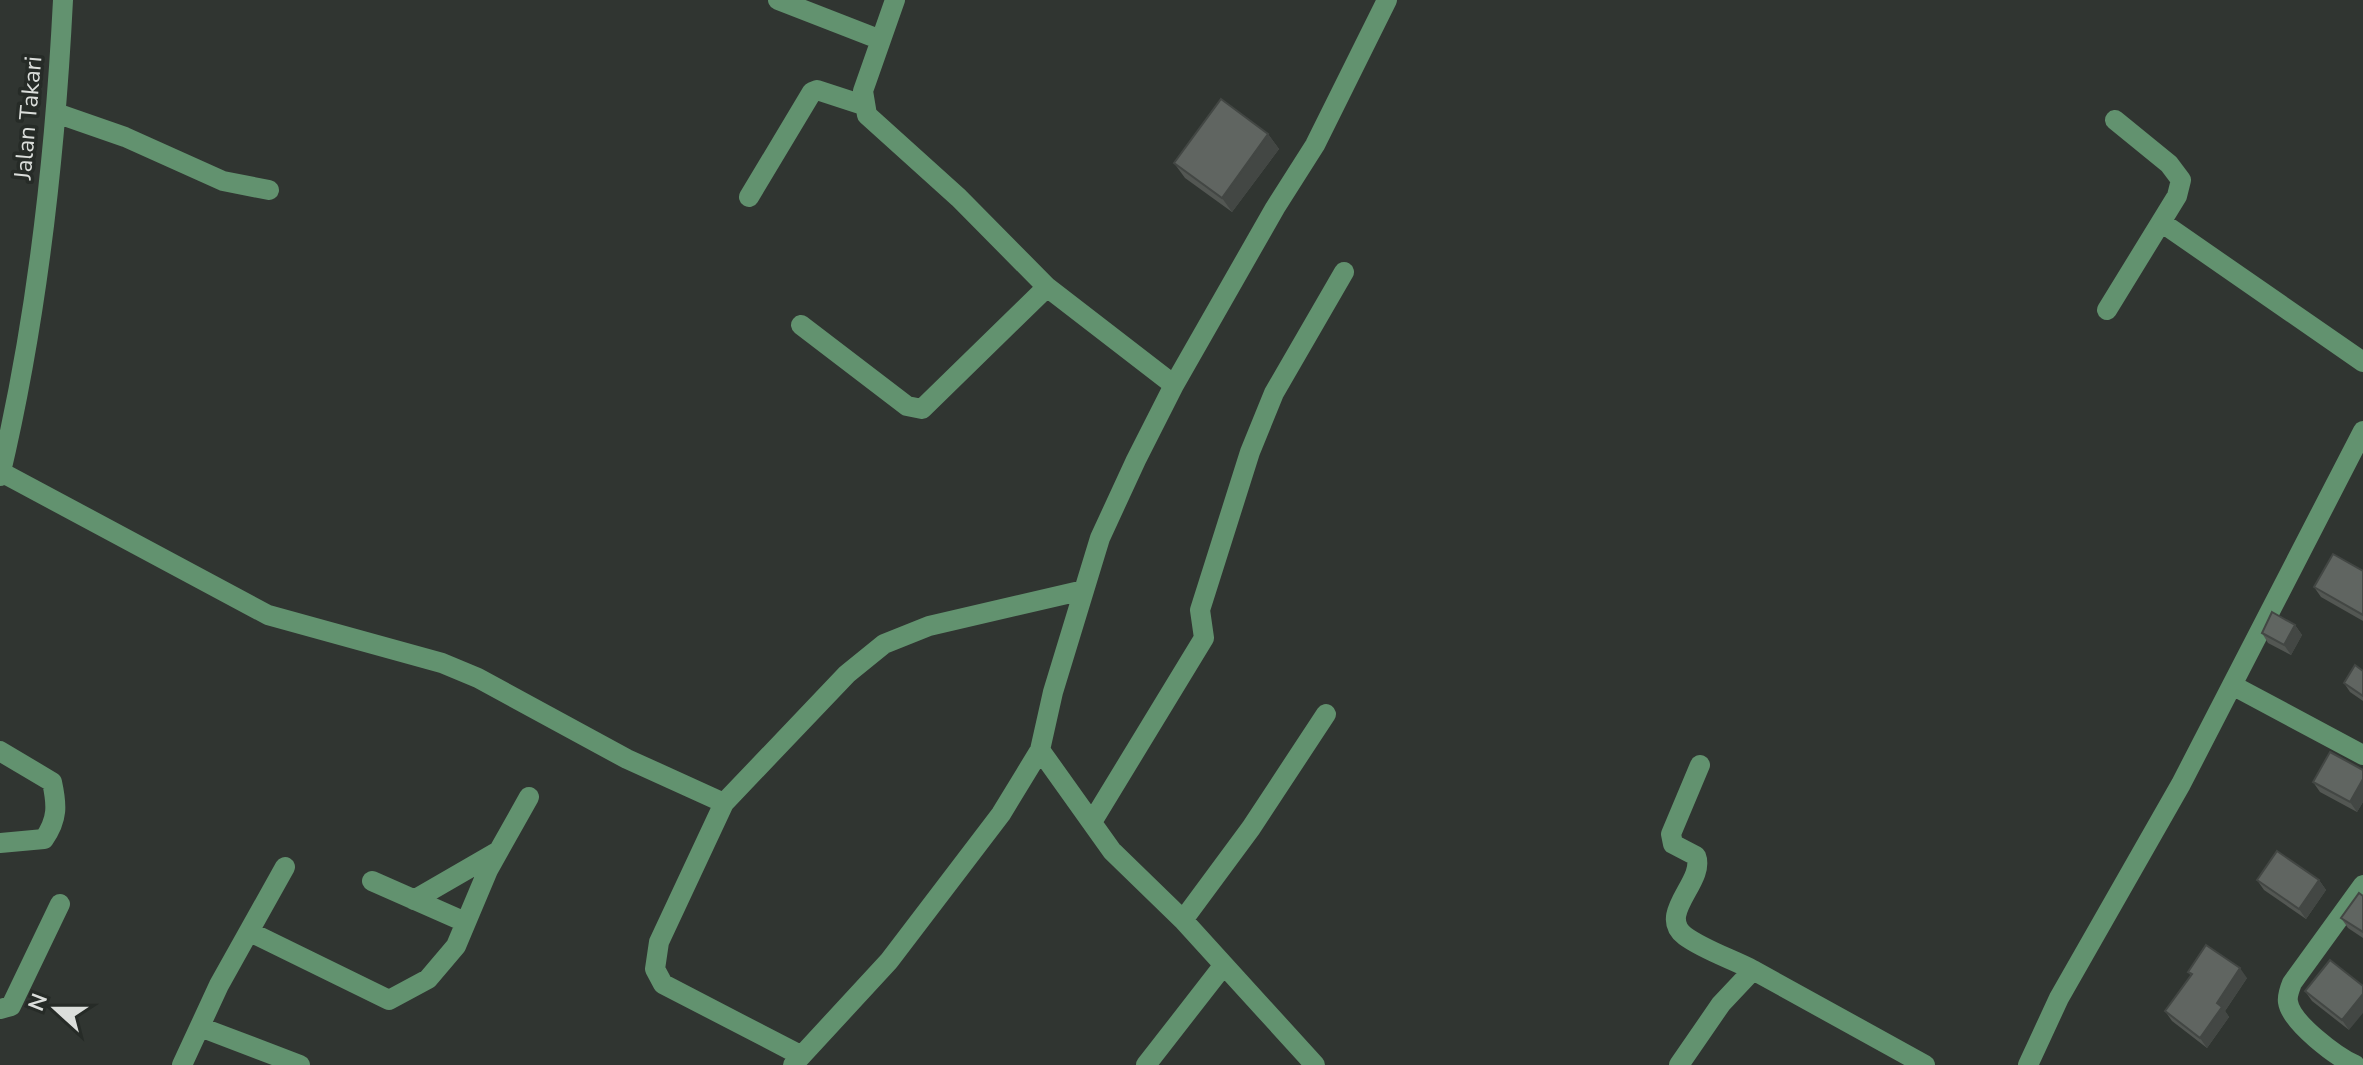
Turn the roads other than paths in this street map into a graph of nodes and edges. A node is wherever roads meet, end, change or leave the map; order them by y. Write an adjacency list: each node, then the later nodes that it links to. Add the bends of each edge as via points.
1 (63, 0): 7 (street, Jalan Takari)
2 (778, 0): 5 (street)
3 (895, 0): 5 (street)
4 (1387, 0): 17 (street, via 1315,145)
5 (881, 40): 6 (street)
6 (863, 105): 10 (street, via 812,92); 13 (street, via 879,127)
7 (56, 113): 9 (street, via 223,181); 19 (street, Jalan Takari, via 34,313)
8 (2115, 120): 11 (street, via 2181,180)
9 (269, 190)
10 (749, 197)
11 (2161, 222): 14 (street); 16 (street)
12 (1344, 272): 29 (street, via 1274,393 1250,452 1200,610 1204,638)
13 (1047, 287): 15 (street, via 922,409 907,406); 17 (street)
14 (2107, 310)
15 (801, 325)
16 (2363, 362)
17 (1174, 385): 20 (street, via 1100,538)
18 (2363, 431): 21 (street)
19 (0, 474): 28 (street, via 268,615 442,663)
20 (1084, 590): 23 (street); 28 (street, via 929,626 884,644 847,674)
21 (2232, 685): 25 (street); 51 (street, via 2059,998)
22 (1326, 714): 37 (street)
23 (1040, 750): 29 (street); 44 (street, via 1001,814 889,961)
24 (0, 751): 30 (street, via 52,782 56,803 56,817 44,839)
25 (2363, 755)
26 (1700, 765): 41 (street, via 1671,834 1673,844 1696,856 1699,867 1677,911 1677,924 1686,936)
27 (529, 797): 31 (street)
28 (724, 803): 44 (street, via 659,942 655,969 663,984)
29 (1092, 822): 37 (street, via 1112,851)
30 (0, 843)
31 (497, 852): 35 (street); 38 (street)
32 (285, 867): 39 (street)
33 (372, 881): 35 (street)
34 (2363, 885): 52 (street, via 2292,983 2288,1002 2294,1016 2321,1042)
35 (414, 900): 38 (street)
36 (60, 904): 42 (street, via 11,1006)
37 (1183, 920): 40 (street)
38 (465, 922): 39 (street, via 439,969 389,1000)
39 (250, 932): 43 (street)
40 (1223, 966): 47 (street); 48 (street)
41 (1753, 970): 49 (street, via 1721,1004); 50 (street)
42 (0, 1009)
43 (200, 1027): 45 (street); 46 (street)
44 (797, 1060)
45 (182, 1065)
46 (300, 1065)
47 (1146, 1065)
48 (1315, 1065)
49 (1679, 1065)
50 (1925, 1065)
51 (2028, 1065)
52 (2355, 1065)

